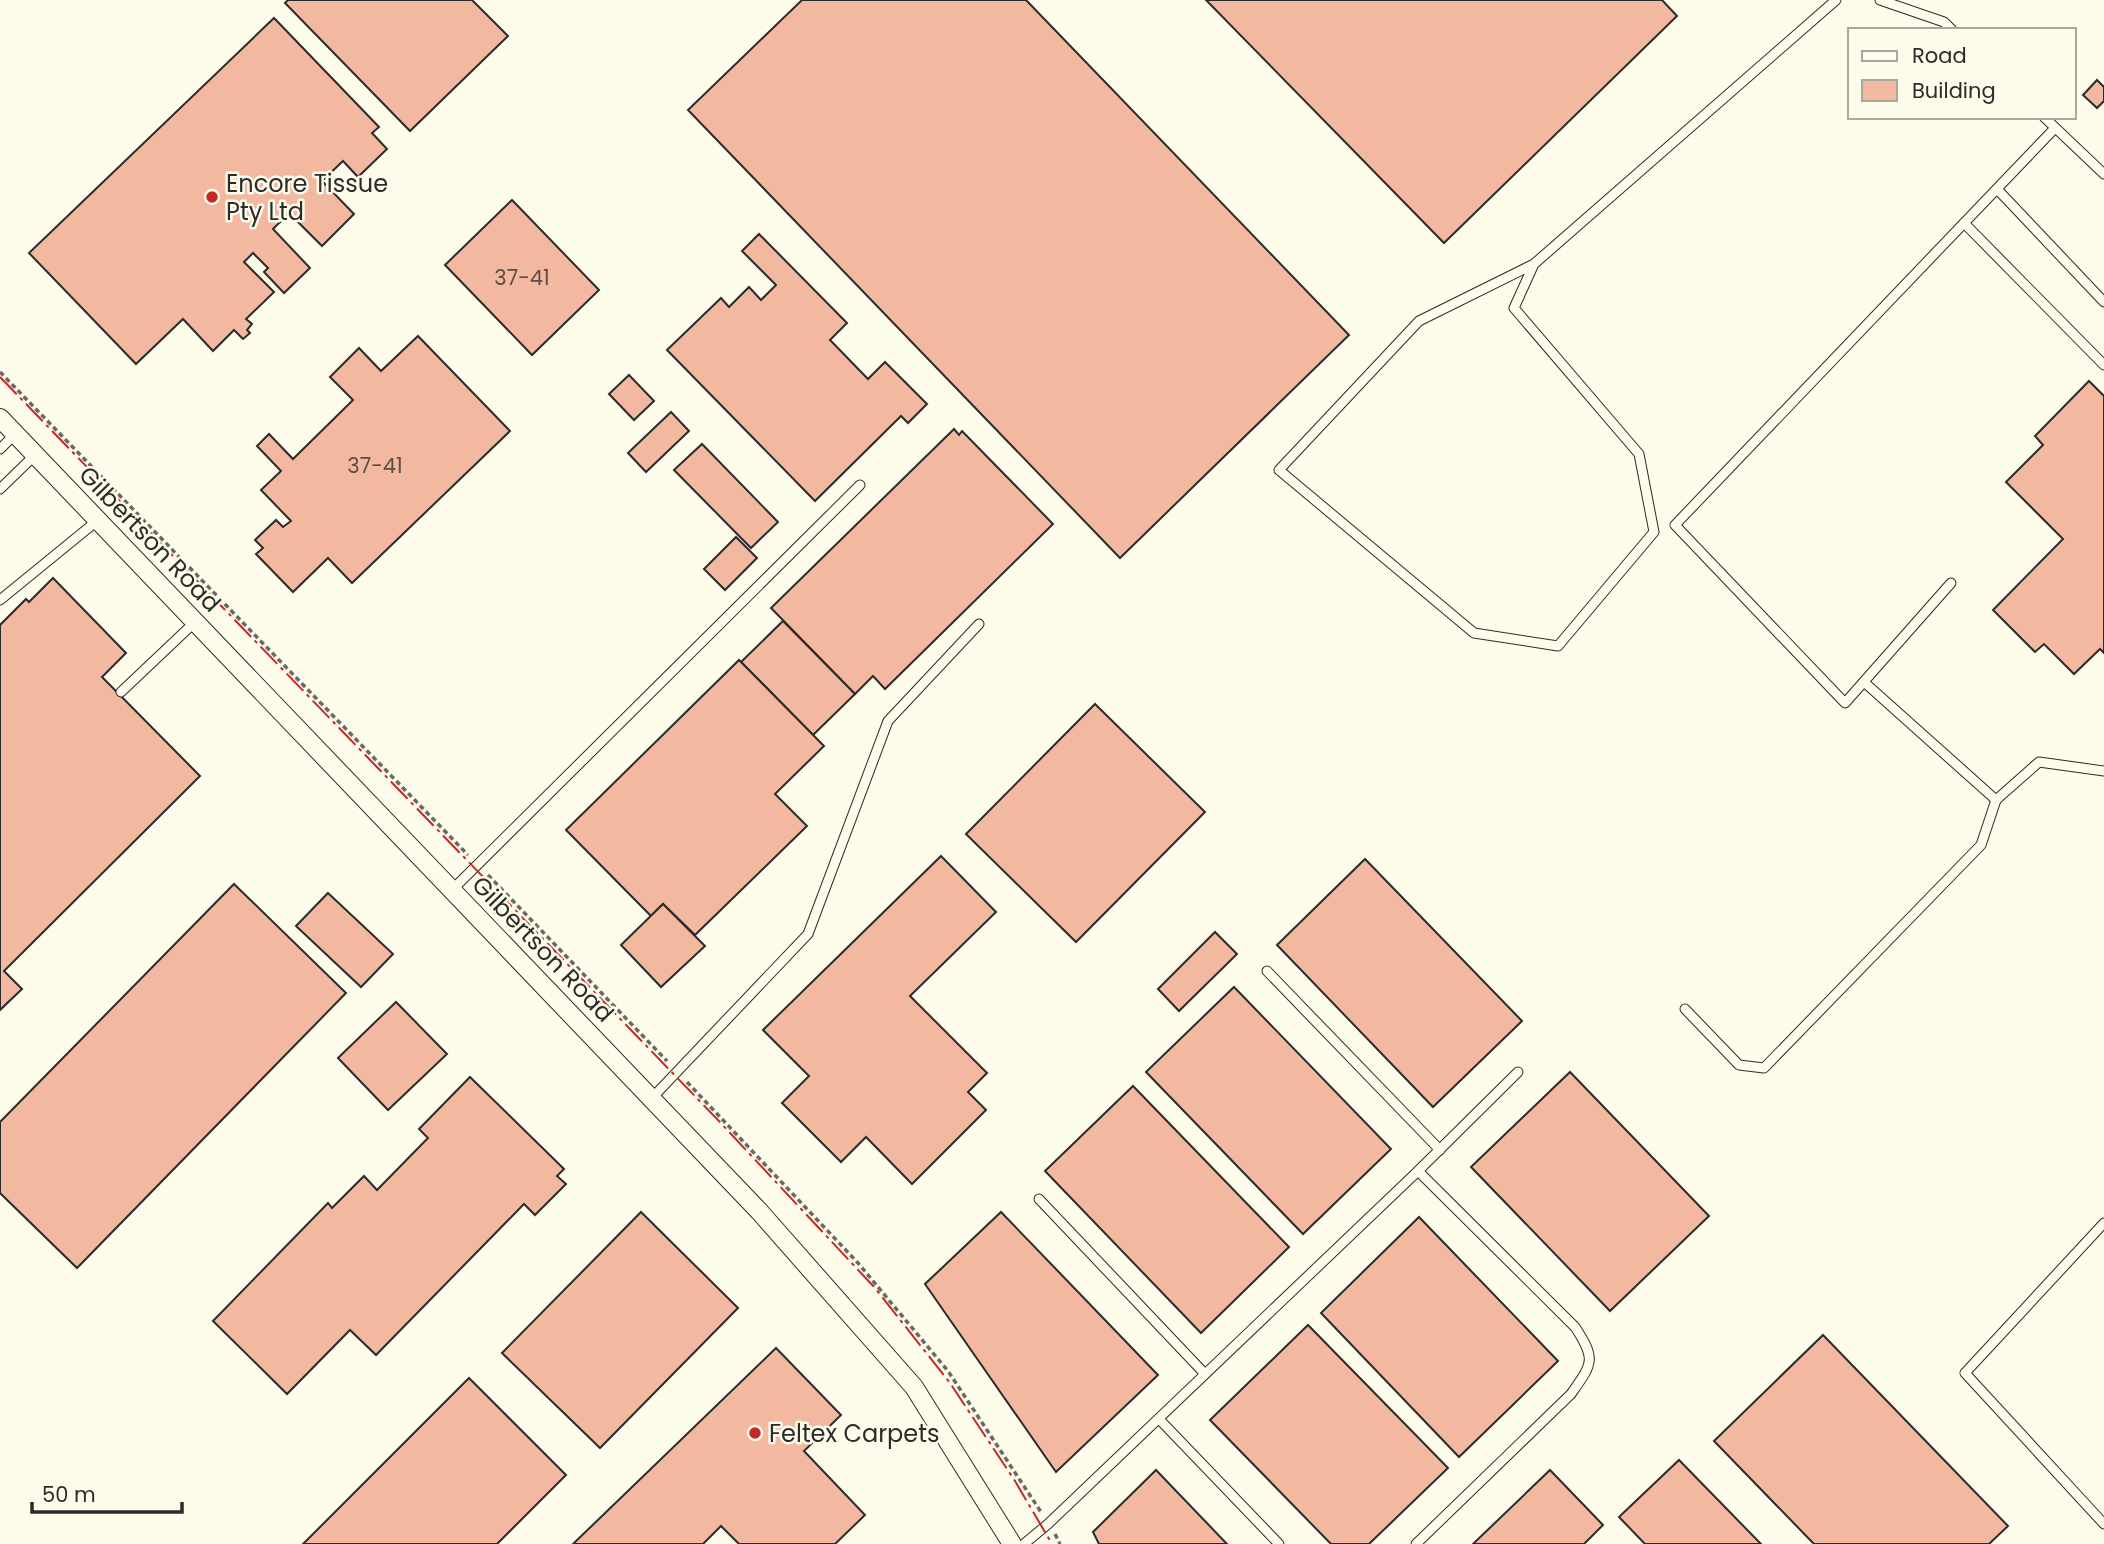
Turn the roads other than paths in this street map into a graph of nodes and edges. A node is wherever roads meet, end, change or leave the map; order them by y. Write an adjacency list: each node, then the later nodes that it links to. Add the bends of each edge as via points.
1 (1836, 0): 9 (lane)
2 (1880, 0): 3 (lane)
3 (1950, 28)
4 (2046, 119): 5 (lane)
5 (2056, 128): 6 (lane); 7 (lane)
6 (2104, 174)
7 (1997, 189): 8 (lane); 10 (lane)
8 (1964, 223): 11 (lane); 23 (lane, via 1675,525 1845,703)
9 (1534, 264): 9 (lane, via 1514,308 1639,454 1654,532 1558,646 1474,633 1279,470 1419,321)
10 (2104, 302)
11 (2104, 365)
12 (0, 418): 13 (street, Gilbertson Road)
13 (15, 434): 14 (lane); 15 (street, Gilbertson Road)
14 (0, 449)
15 (36, 455): 17 (lane); 18 (street, Gilbertson Road)
16 (860, 485): 27 (lane)
17 (0, 489)
18 (98, 520): 20 (lane); 21 (street, Gilbertson Road)
19 (1951, 583): 23 (lane)
20 (0, 600)
21 (196, 621): 24 (lane); 27 (street, Gilbertson Road)
22 (979, 624): 31 (lane, via 888,721 808,934)
23 (1864, 682): 26 (lane)
24 (121, 692)
25 (2104, 771): 26 (lane, via 2039,762)
26 (1996, 800): 29 (lane, via 1981,845 1763,1069 1739,1065)
27 (453, 890): 31 (street, Gilbertson Road)
28 (1267, 971): 32 (lane)
29 (1685, 1009)
30 (1518, 1072): 32 (lane)
31 (652, 1098): 39 (street, Gilbertson Road, via 914,1387)
32 (1440, 1150): 33 (lane)
33 (1418, 1171): 36 (lane); 42 (lane, via 1575,1327 1589,1348 1588,1369 1571,1394)
34 (1039, 1199): 36 (lane)
35 (2104, 1223): 38 (lane, via 1965,1373)
36 (1205, 1374): 37 (lane)
37 (1159, 1419): 40 (lane); 41 (lane)
38 (2104, 1524)
39 (1012, 1544)
40 (1024, 1544)
41 (1279, 1544)
42 (1416, 1544)

